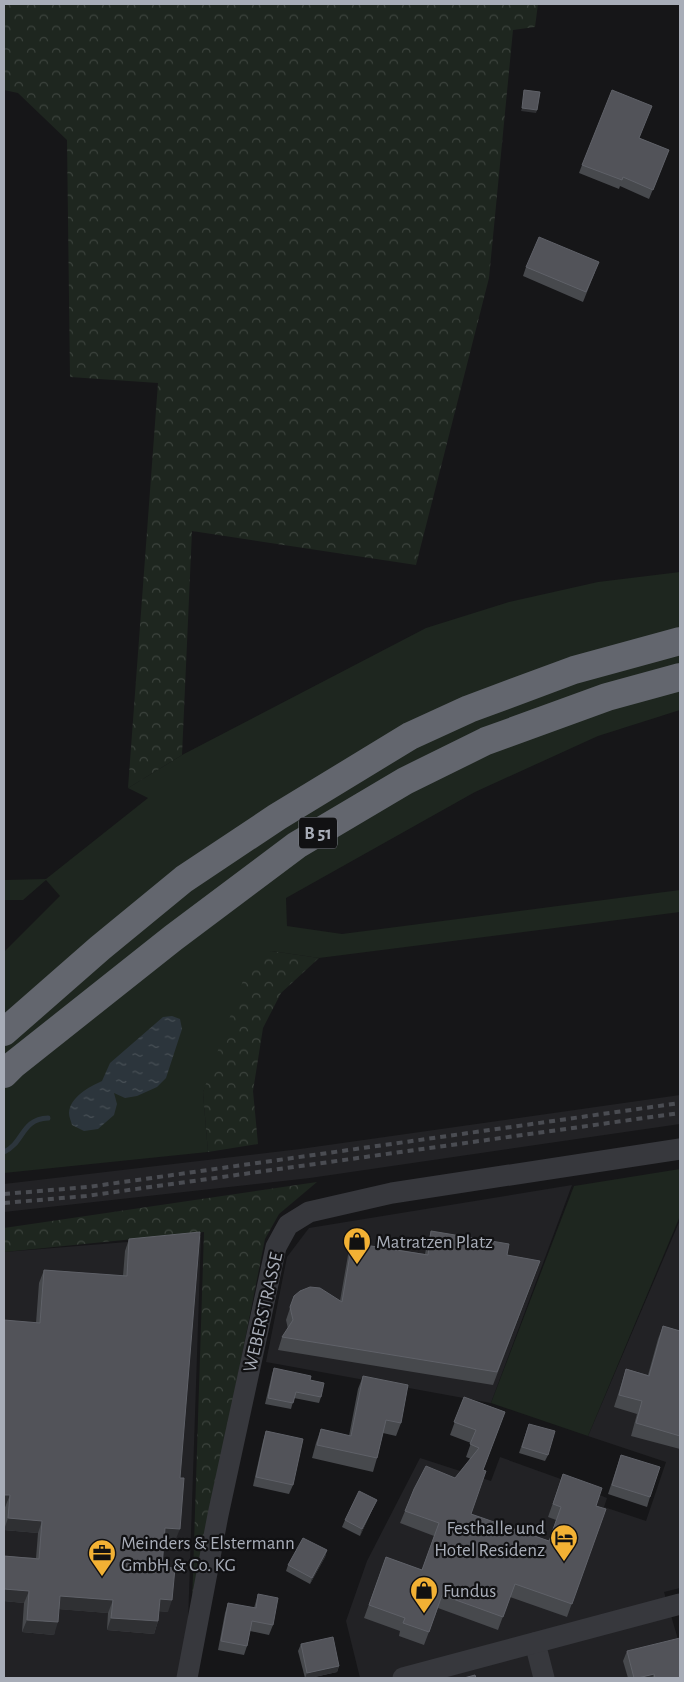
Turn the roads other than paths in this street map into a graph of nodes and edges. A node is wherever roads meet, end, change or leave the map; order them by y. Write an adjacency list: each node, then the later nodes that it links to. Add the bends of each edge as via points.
1 (680, 641): 3 (highway, B 51, via 574,670 410,736 277,817 184,879)
2 (680, 677): 4 (highway, B 51, via 607,697 486,741 405,781 298,845 173,938)
3 (4, 1032)
4 (4, 1074)
5 (680, 1149): 8 (street, WEBERSTRASSE, via 392,1193 309,1212 288,1225 276,1247 218,1515)
6 (680, 1604): 7 (street)
7 (535, 1643): 9 (street); 10 (street)
8 (187, 1678)
9 (403, 1678)
10 (544, 1678)

